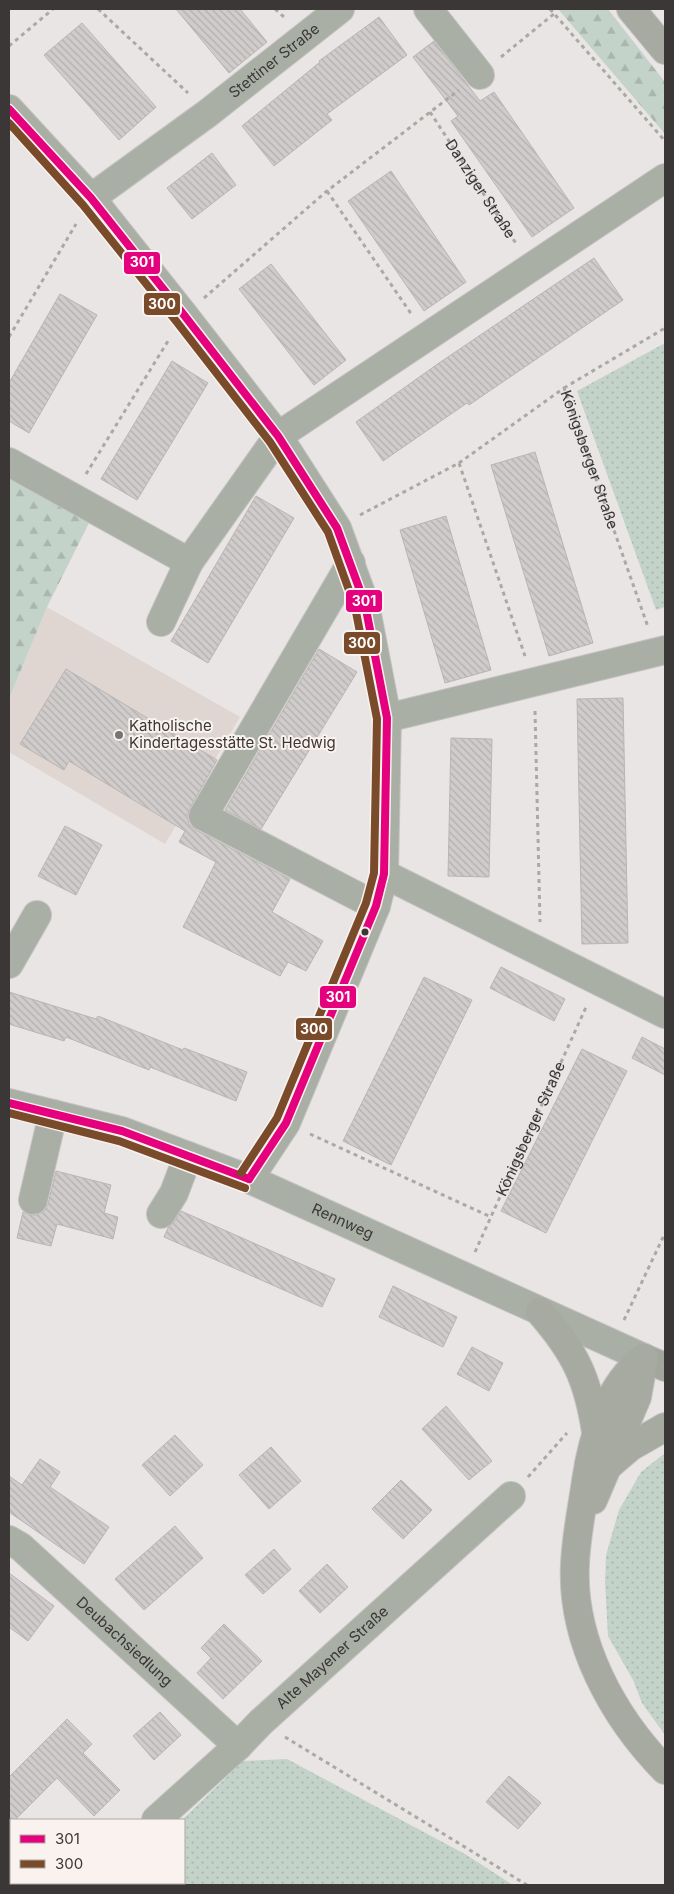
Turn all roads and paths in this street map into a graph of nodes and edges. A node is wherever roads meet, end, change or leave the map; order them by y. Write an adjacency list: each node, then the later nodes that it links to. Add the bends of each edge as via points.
1 (53, 9): 8 (path)
2 (98, 9): 13 (path)
3 (340, 9): 13 (street, Stettiner Straße)
4 (428, 9): 10 (street)
5 (550, 9): 7 (path)
6 (631, 9): 9 (highway)
7 (554, 13): 10 (path); 14 (path)
8 (9, 46)
9 (665, 50)
10 (480, 74): 12 (path)
11 (9, 109): 17 (street)
12 (430, 112): 16 (path); 18 (path, Danziger Straße)
13 (208, 113): 17 (street, Stettiner Straße)
14 (665, 141)
15 (665, 178): 18 (street)
16 (327, 191): 19 (path); 21 (path)
17 (90, 198): 19 (street); 22 (path)
18 (531, 267): 21 (street)
19 (184, 315): 24 (street); 27 (path)
20 (665, 328): 23 (path)
21 (427, 336): 24 (street)
22 (9, 337)
23 (564, 388): 26 (path, Königsberger Straße); 32 (path, Königsberger Straße)
24 (278, 436): 28 (street); 29 (street)
25 (9, 462): 27 (street)
26 (459, 463): 28 (path, Königsberger Straße); 33 (path)
27 (72, 497): 29 (street)
28 (337, 528): 30 (street)
29 (189, 562): 31 (street)
30 (350, 563): 34 (street, via 365,604); 36 (street, via 203,816)
31 (161, 622)
32 (661, 651): 33 (street)
33 (534, 682): 34 (street); 38 (path)
34 (387, 718): 35 (street)
35 (384, 874): 36 (street); 38 (street)
36 (376, 906): 44 (street)
37 (37, 915): 39 (street)
38 (541, 952): 40 (street)
39 (9, 964)
40 (598, 981): 41 (street); 49 (path, Königsberger Straße)
41 (665, 1014)
42 (9, 1103): 43 (street, Rennweg)
43 (53, 1114): 45 (street, Rennweg, via 122,1131); 47 (street)
44 (286, 1123): 46 (street); 49 (path)
45 (188, 1156): 46 (street, Rennweg); 48 (street, via 174,1193)
46 (249, 1179): 51 (street, Rennweg)
47 (33, 1200)
48 (161, 1214)
49 (491, 1217): 51 (path, Königsberger Straße)
50 (665, 1233): 53 (path)
51 (463, 1278): 52 (street, Rennweg)
52 (540, 1312): 54 (street, Rennweg); 56 (highway, via 570,1350 582,1372 591,1401)
53 (624, 1320)
54 (655, 1363): 56 (highway, via 631,1368); 57 (highway)
55 (665, 1427): 57 (highway, via 630,1447)
56 (584, 1430): 58 (path); 59 (highway, via 589,1460)
57 (606, 1467): 59 (highway)
58 (511, 1496): 61 (street, Alte Mayener Straße)
59 (578, 1537): 63 (highway, via 576,1593 588,1648 610,1697 629,1728)
60 (9, 1540): 62 (street, Deubachsiedlung, via 21,1546)
61 (260, 1722): 62 (street, Alte Mayener Straße); 65 (path)
62 (238, 1746): 64 (street, Alte Mayener Straße)
63 (665, 1770)
64 (157, 1819)
65 (528, 1885)

